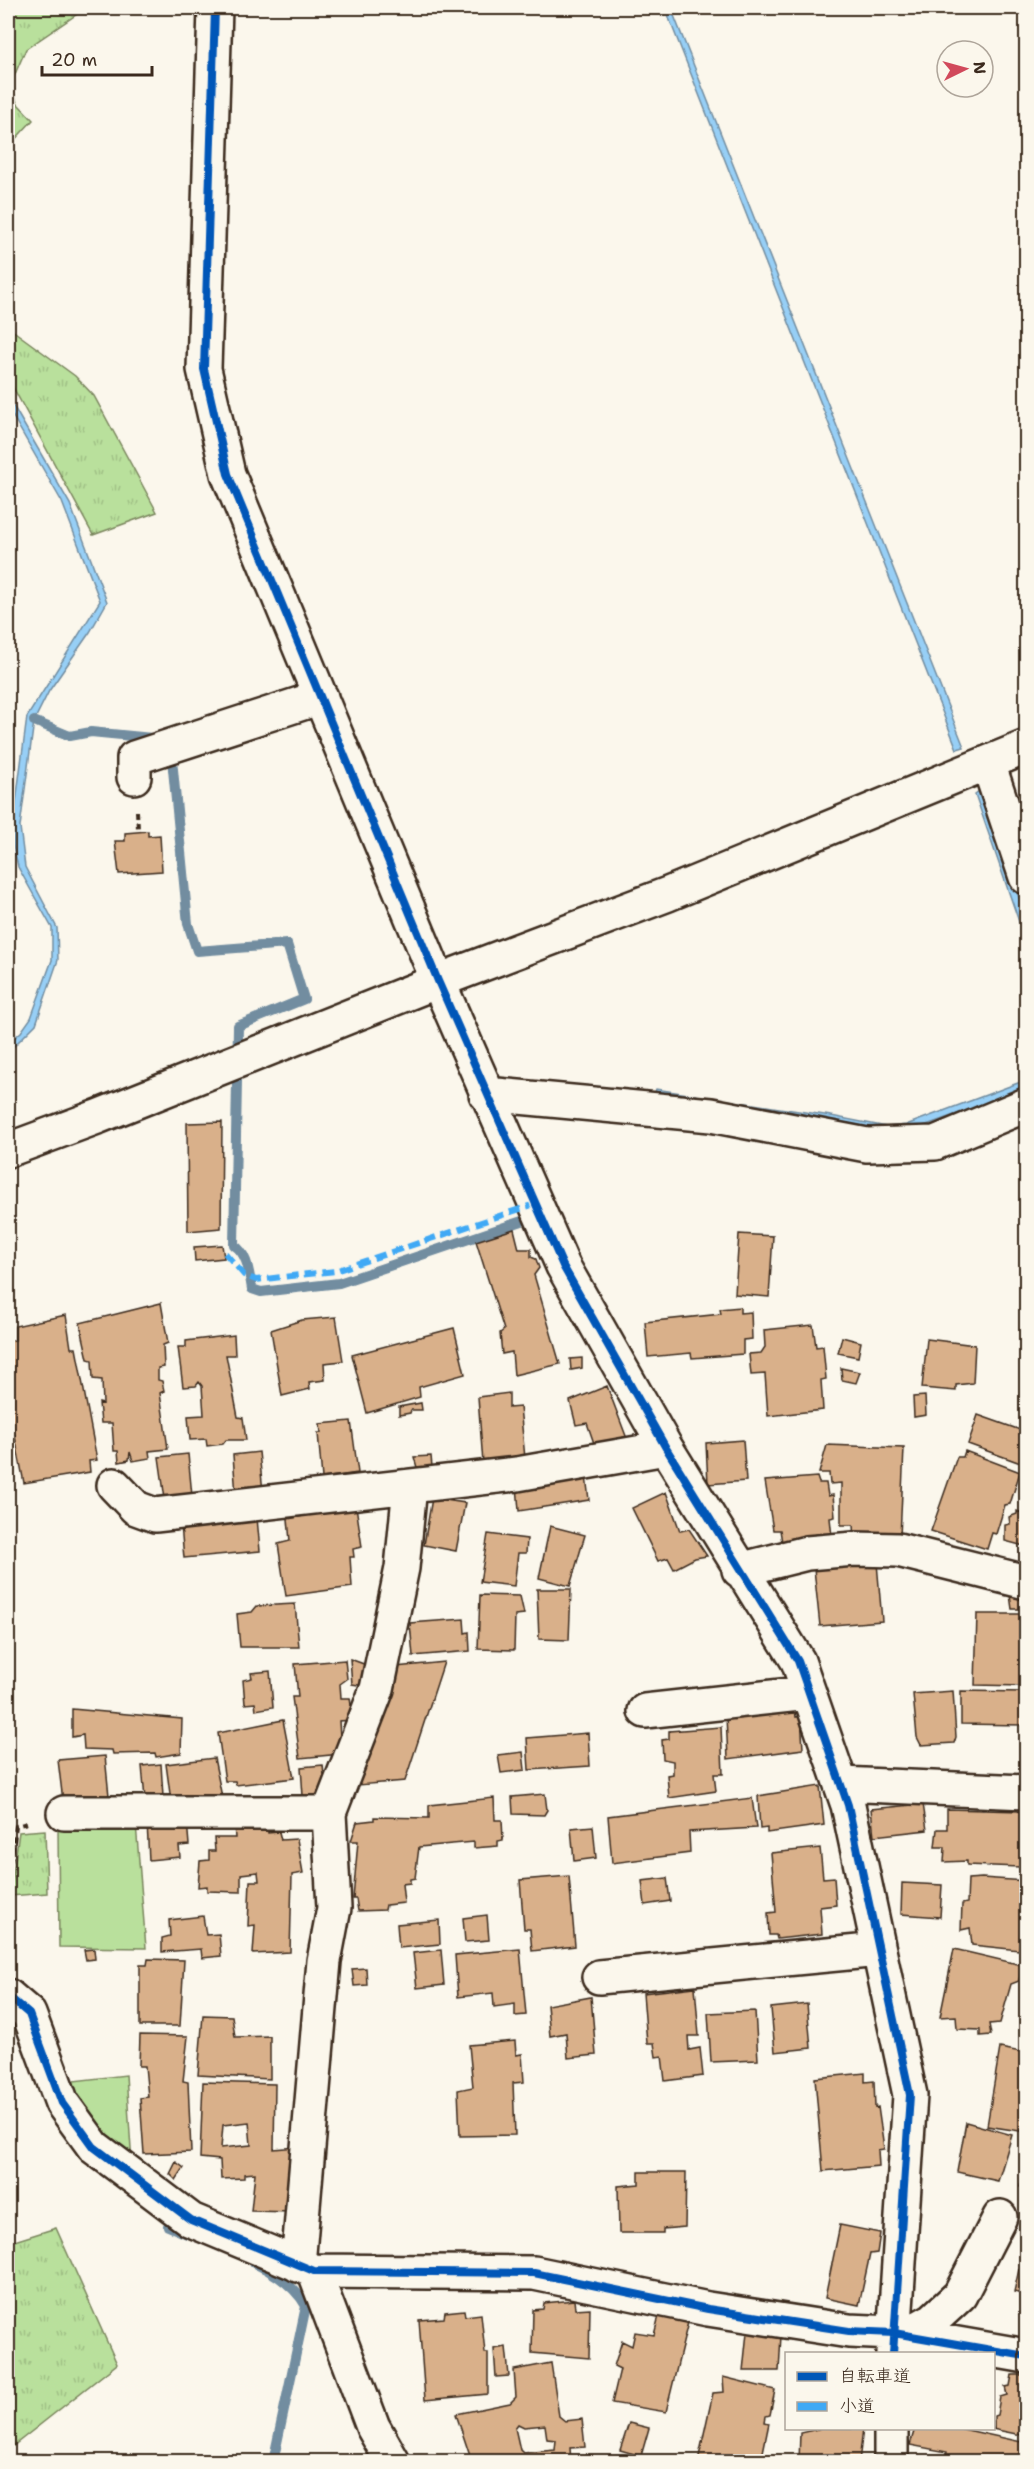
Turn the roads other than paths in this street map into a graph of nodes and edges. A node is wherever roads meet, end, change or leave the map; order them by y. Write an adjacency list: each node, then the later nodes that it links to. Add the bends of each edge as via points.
1 (215, 8): 2 (street, via 204,369 228,474)
2 (321, 697): 5 (street, via 134,758); 7 (street)
3 (1026, 747): 4 (street)
4 (988, 763): 6 (street); 7 (street, via 668,894)
5 (134, 777)
6 (1026, 877)
7 (438, 981): 8 (street); 10 (street)
8 (486, 1094): 9 (street, via 711,1115 867,1145 935,1143); 11 (street, via 562,1266)
9 (1026, 1105)
10 (8, 1150)
11 (666, 1448): 13 (street, via 518,1474); 14 (street)
12 (114, 1485): 13 (street, via 136,1508 155,1515)
13 (410, 1486): 21 (street, via 402,1568 377,1689)
14 (739, 1570): 15 (street, via 807,1553 898,1550); 16 (street, via 798,1661)
15 (1026, 1582)
16 (809, 1693): 17 (street); 18 (street)
17 (645, 1711)
18 (841, 1784): 19 (street); 22 (street)
19 (1026, 1792)
20 (64, 1813): 21 (street)
21 (329, 1813): 26 (street, via 334,1908 324,1960)
22 (879, 1950): 23 (street); 27 (street, via 910,2095)
23 (600, 1977)
24 (8, 1996): 26 (street, via 28,2014 62,2103 94,2147 191,2220)
25 (1000, 2217): 27 (street, via 960,2295 933,2320)
26 (306, 2268): 27 (street, via 534,2273 720,2311); 32 (street, via 373,2427)
27 (898, 2340): 28 (street)
28 (994, 2352)
29 (995, 2352): 30 (street)
30 (1026, 2356)
31 (891, 2430): 33 (street)
32 (393, 2462)
33 (891, 2462)

